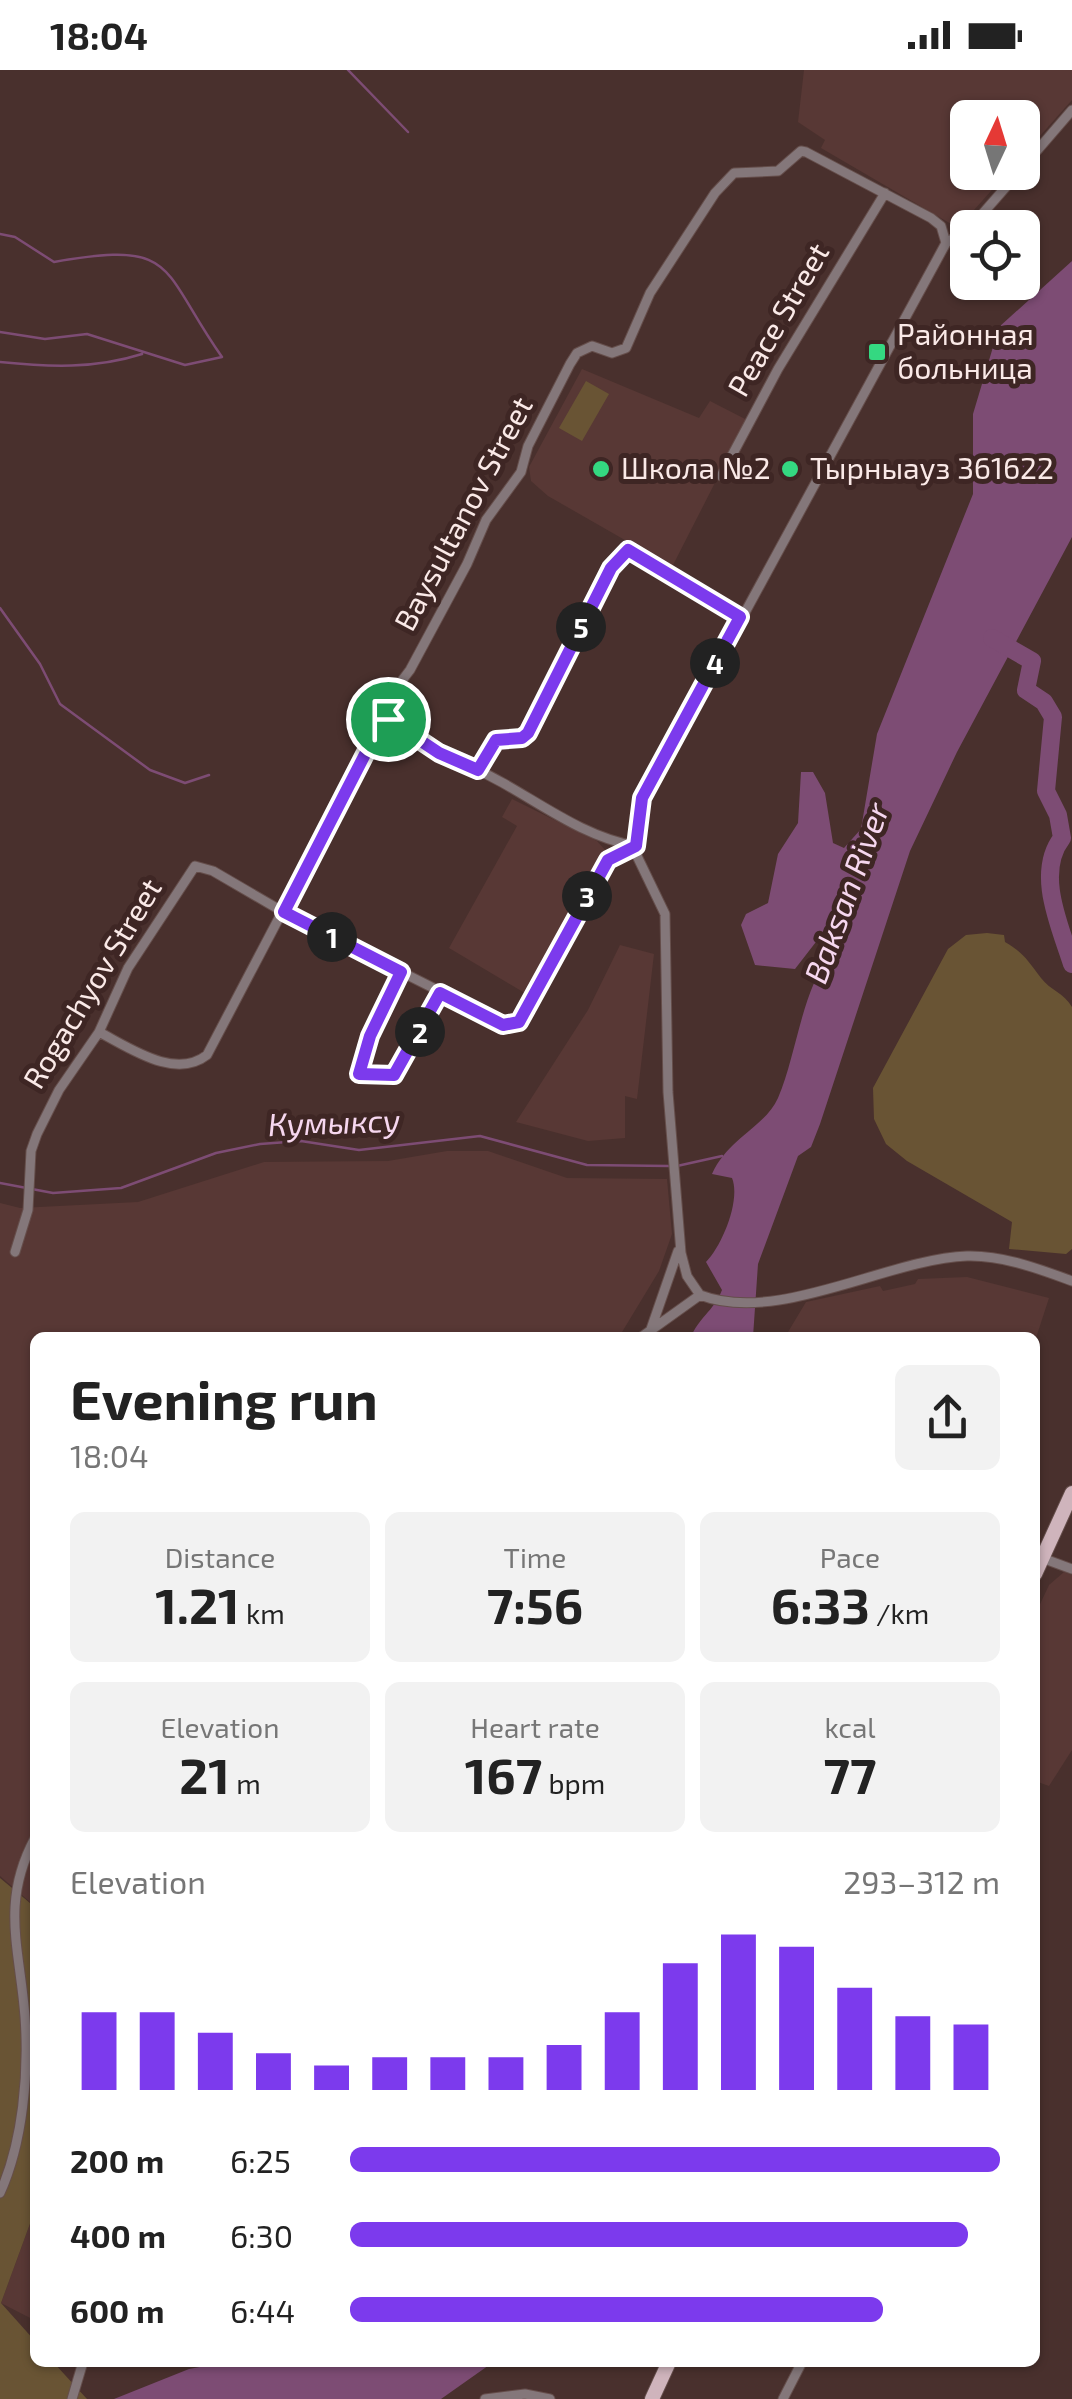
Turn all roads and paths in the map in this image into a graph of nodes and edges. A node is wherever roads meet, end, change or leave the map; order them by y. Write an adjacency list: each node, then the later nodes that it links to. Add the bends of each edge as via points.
1 (1072, 110): 2 (street)
2 (1040, 148)
3 (1003, 190): 5 (street)
4 (885, 193): 7 (street, via 941,226); 8 (street, Peace Street); 10 (street, Baysultanov Street, via 801,151 778,171 734,173 650,293 626,348 612,353 592,346 577,354 521,472 486,520 397,687)
5 (985, 210)
6 (950, 240): 7 (street)
7 (946, 242): 9 (street)
8 (722, 476)
9 (740, 617): 11 (street, via 628,550 611,568 528,733 496,740); 12 (street, via 642,798)
10 (388, 719): 11 (street); 13 (street, Baysultanov Street)
11 (478, 770): 12 (street, via 604,840)
12 (636, 846): 15 (street, via 608,860 513,1025); 17 (street, via 665,914)
13 (284, 912): 14 (street); 16 (street, Baysultanov Street, via 201,1060 178,1065); 16 (street, Rogachyov Street, via 198,866 128,968)
14 (401, 972): 15 (street); 15 (street, via 359,1074 394,1075)
15 (440, 993)
16 (99, 1032): 18 (street, Rogachyov Street, via 37,1134 28,1210)
17 (680, 1242): 20 (street, via 686,1276); 21 (street)
18 (15, 1252)
19 (1072, 1281): 20 (street, via 1010,1260 962,1256 760,1300)
20 (705, 1296): 21 (street)
21 (651, 1328): 22 (street)
22 (647, 1332)
23 (1072, 1493): 24 (main road)
24 (1042, 1558): 25 (main road); 26 (street)
25 (1040, 1563)
26 (1072, 1570)
27 (30, 1848): 28 (street, via 12,1885 11,1952 25,2018 24,2053 14,2153)
28 (0, 2193)
29 (82, 2367): 32 (street)
30 (667, 2367): 35 (main road)
31 (799, 2367): 36 (street)
32 (72, 2399)
33 (485, 2399): 34 (street)
34 (550, 2399)
35 (652, 2399)
36 (783, 2399)

